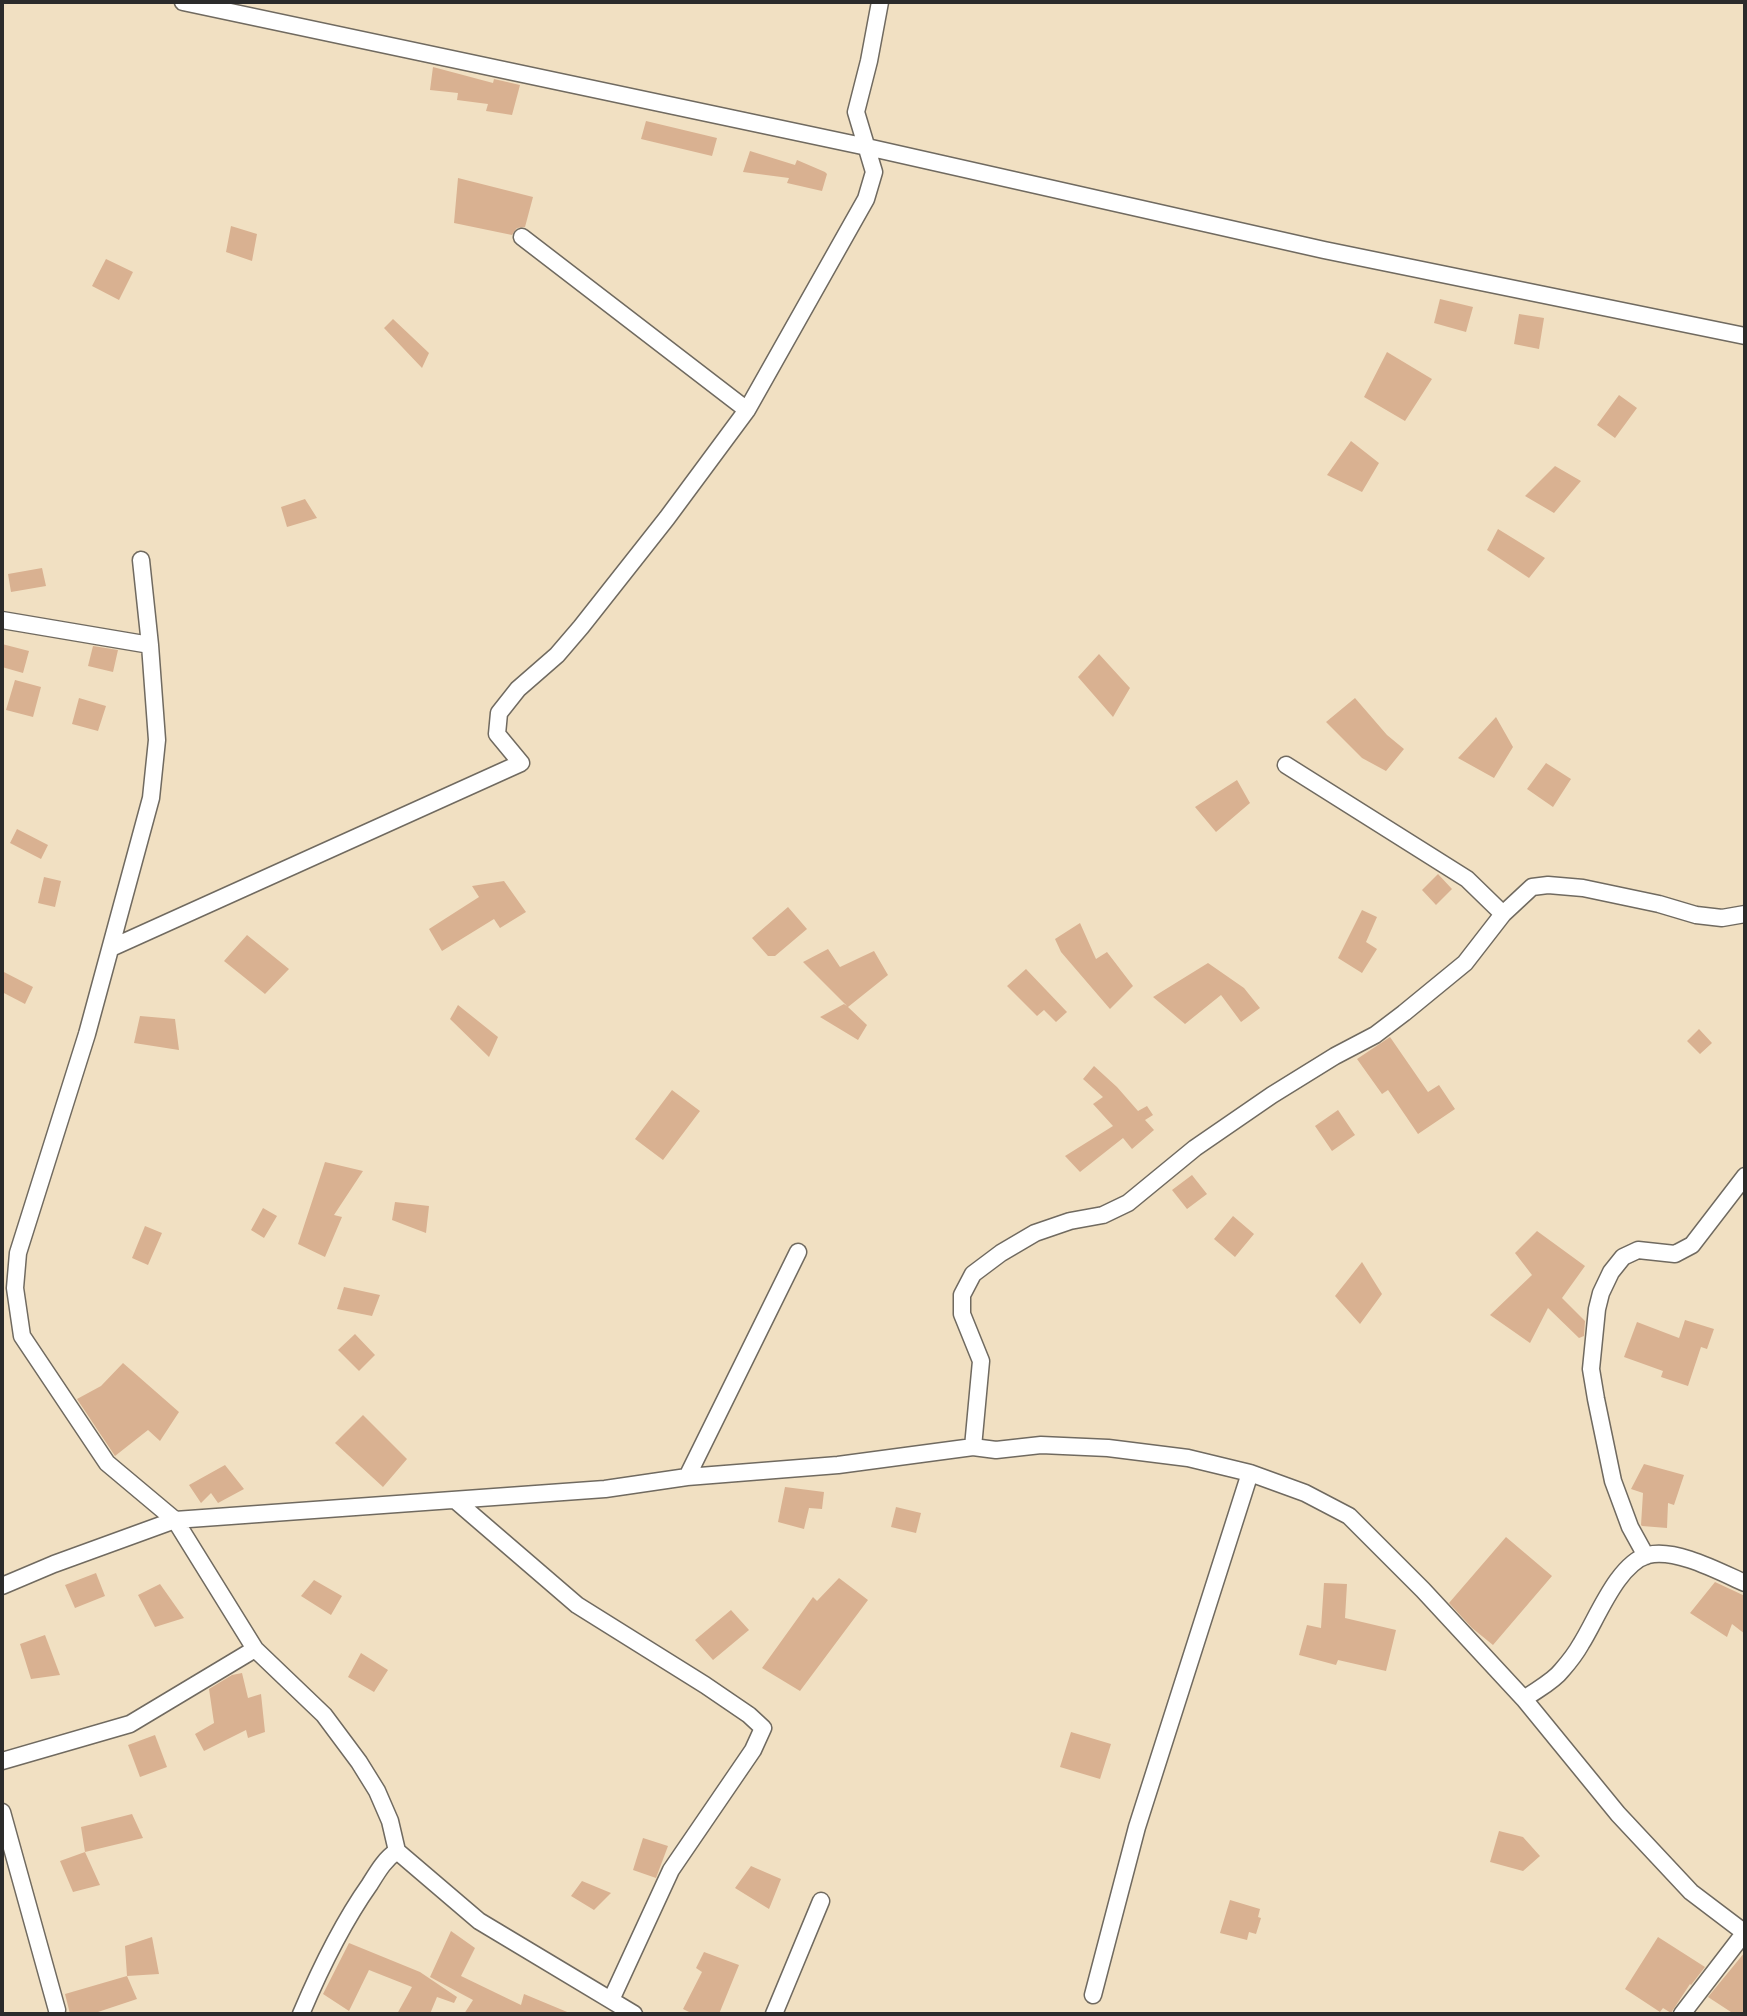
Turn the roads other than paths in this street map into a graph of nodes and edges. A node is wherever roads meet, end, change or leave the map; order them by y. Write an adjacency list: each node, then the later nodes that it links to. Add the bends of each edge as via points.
1 (183, 2): 3 (street)
2 (880, 2): 3 (street, via 856,112)
3 (867, 147): 5 (street, via 1324,250); 6 (street, via 874,172 866,199)
4 (522, 237): 6 (street)
5 (1745, 336)
6 (747, 410): 13 (street, via 581,627 499,713 497,734 522,763)
7 (142, 560): 9 (street)
8 (2, 621): 9 (street)
9 (150, 645): 13 (street, via 156,764)
10 (1286, 765): 11 (street, via 1467,879)
11 (1503, 914): 12 (street, via 1532,887 1548,885 1583,888 1696,915 1722,918); 16 (street, via 1465,963 1404,1013 1195,1148 1128,1203 1103,1215 1035,1233 973,1274 962,1294 962,1314 981,1361)
12 (1745, 914)
13 (111, 948): 20 (street, via 18,1253 15,1288 22,1336 107,1463)
14 (1745, 1176): 21 (street, via 1692,1245 1675,1254 1638,1250 1623,1257 1611,1272 1597,1309 1591,1368 1596,1399 1613,1481)
15 (798, 1252): 18 (street)
16 (973, 1447): 17 (street, via 1108,1448 1188,1458); 18 (street, via 838,1465)
17 (1250, 1473): 25 (street, via 1305,1493 1349,1516); 31 (street, via 1137,1827)
18 (687, 1477): 19 (street, via 605,1489)
19 (455, 1500): 20 (street); 32 (street, via 577,1605 705,1685 763,1728 754,1750 671,1870)
20 (175, 1520): 23 (street); 24 (street)
21 (1646, 1556): 22 (street, via 1687,1559); 25 (street, via 1625,1571 1560,1673)
22 (1745, 1583)
23 (2, 1586)
24 (255, 1649): 26 (street, via 130,1724); 28 (street, via 324,1715 359,1762 382,1801)
25 (1524, 1699): 30 (street, via 1618,1814 1691,1892)
26 (2, 1760)
27 (2, 1812): 33 (street)
28 (397, 1851): 32 (street, via 479,1922); 34 (street, via 354,1906)
29 (821, 1901): 36 (street)
30 (1745, 1933): 37 (street)
31 (1093, 1995)
32 (611, 2000): 35 (street)
33 (57, 2010)
34 (301, 2014)
35 (634, 2014)
36 (774, 2014)
37 (1682, 2014)

